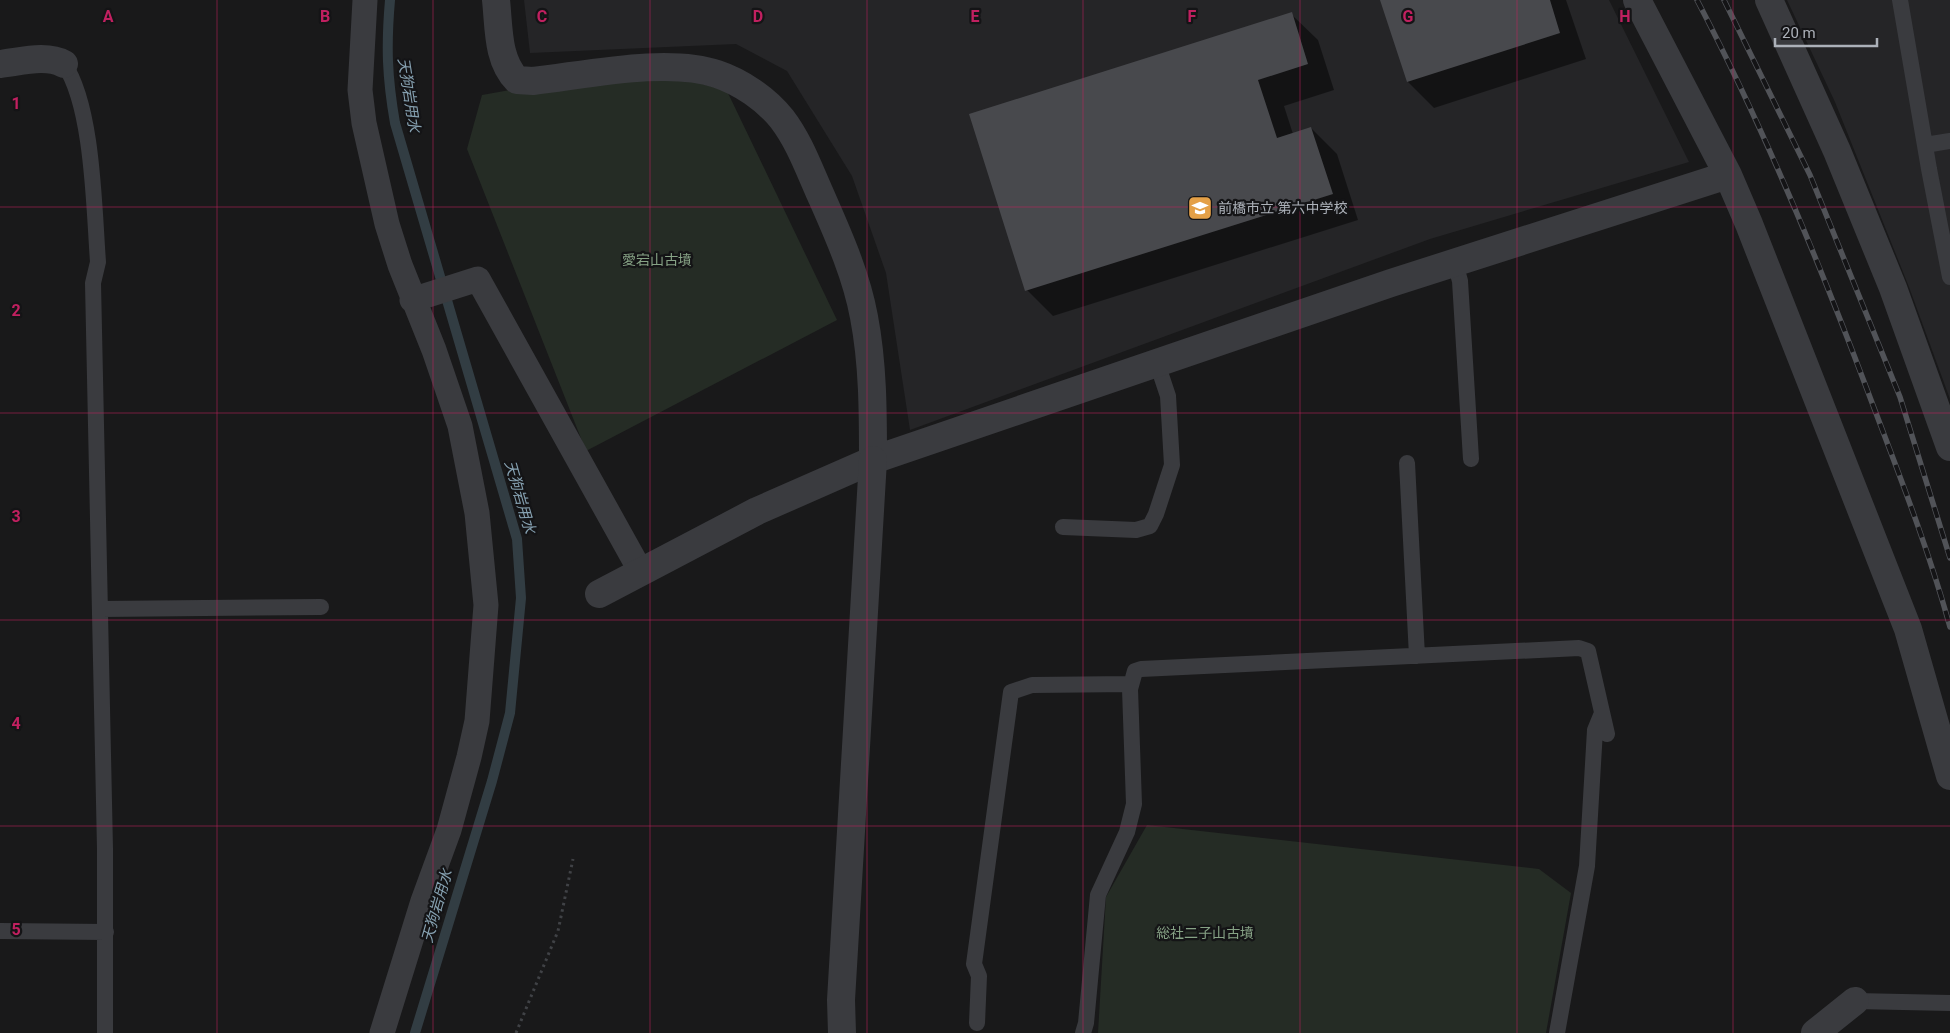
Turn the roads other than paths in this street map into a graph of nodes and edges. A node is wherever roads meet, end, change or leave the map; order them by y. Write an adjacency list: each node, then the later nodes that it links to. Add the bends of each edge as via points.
1 (365, 0): 13 (street, via 360,90 364,123 387,224)
2 (496, 0): 17 (street, via 504,62 517,80 658,67 698,69 741,85 780,117 796,138 836,229 858,292 870,357)
3 (1637, 0): 10 (street)
4 (1769, 0): 15 (street, via 1837,151 1889,279)
5 (1900, 0): 9 (lane)
6 (0, 64): 7 (street, via 45,59 56,59)
7 (64, 64): 23 (lane, via 78,88 84,120 98,262 93,283)
8 (1950, 140): 9 (lane)
9 (1924, 145): 12 (lane)
10 (1728, 175): 11 (street); 28 (street, via 1908,629)
11 (1455, 263): 14 (street); 16 (lane, via 1460,281)
12 (1950, 277)
13 (412, 300): 20 (street, via 478,279); 35 (street, via 434,350 460,426 477,513 486,606 477,721 469,757 450,830 423,901)
14 (1157, 363): 17 (street); 19 (lane, via 1168,396 1172,465 1150,526 1136,530)
15 (1950, 447)
16 (1471, 459)
17 (873, 460): 20 (street, via 757,511); 36 (street, via 841,1000)
18 (1407, 463): 24 (lane)
19 (1063, 527)
20 (641, 572): 21 (street)
21 (599, 594)
22 (321, 607): 23 (lane)
23 (101, 609): 30 (lane)
24 (1417, 656): 25 (lane, via 1141,669 1134,672); 26 (lane, via 1579,648 1588,651)
25 (1131, 684): 33 (lane, via 1032,685 1011,692 974,964 979,976); 37 (lane, via 1134,804 1127,832 1098,895)
26 (1602, 713): 27 (lane); 38 (lane, via 1595,730 1587,866)
27 (1607, 734)
28 (1950, 776)
29 (0, 930): 30 (lane)
30 (106, 932): 34 (lane)
31 (1855, 1001): 32 (lane); 39 (street)
32 (1950, 1003)
33 (977, 1023)
34 (105, 1033)
35 (382, 1033)
36 (842, 1033)
37 (1083, 1033)
38 (1557, 1033)
39 (1815, 1033)

